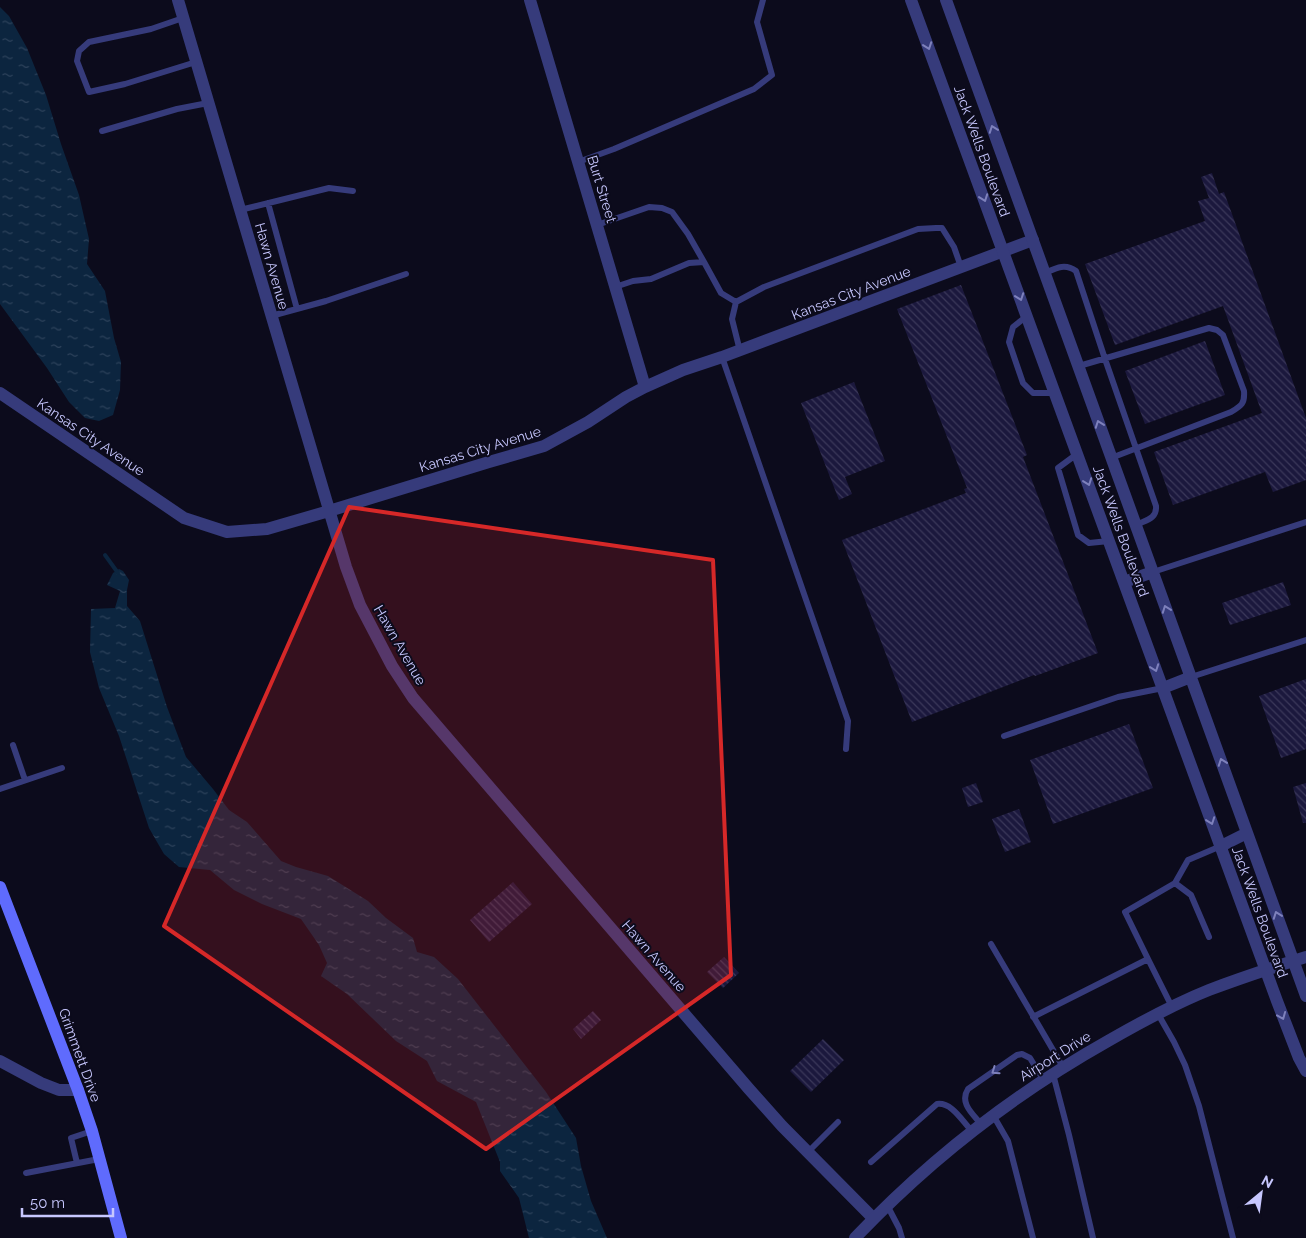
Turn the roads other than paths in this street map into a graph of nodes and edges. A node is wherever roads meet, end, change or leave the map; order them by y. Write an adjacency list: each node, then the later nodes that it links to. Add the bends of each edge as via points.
1 (178, 0): 6 (street, Hawn Avenue)
2 (530, 0): 10 (street, Burt Street)
3 (763, 0): 10 (lane, via 757,22 772,75 754,90)
4 (911, 0): 16 (street, Jack Wells Boulevard, one-way to 16)
5 (946, 0): 15 (street, Jack Wells Boulevard, one-way to 5)
6 (183, 18): 7 (street, Hawn Avenue); 7 (lane, via 151,29 89,42 79,51 76,61 89,92)
7 (196, 62): 8 (street, Hawn Avenue)
8 (208, 103): 9 (lane); 13 (street, Hawn Avenue)
9 (102, 131)
10 (578, 162): 14 (street, Burt Street)
11 (353, 191): 12 (lane, via 329,188)
12 (268, 203): 13 (lane); 23 (lane)
13 (240, 210): 24 (street, Hawn Avenue)
14 (597, 225): 17 (lane, via 649,207 662,208 672,212); 21 (street, Burt Street)
15 (1033, 240): 16 (street, Kansas City Avenue); 19 (street, Jack Wells Boulevard)
16 (1003, 251): 18 (street, Kansas City Avenue); 25 (street, Jack Wells Boulevard, one-way to 25)
17 (704, 262): 21 (lane, via 689,263 651,279 633,280); 22 (lane, via 721,293)
18 (961, 267): 22 (lane, via 942,228 918,228 764,287); 26 (street, Kansas City Avenue)
19 (1045, 273): 28 (lane, via 1062,266 1076,271); 29 (street, Jack Wells Boulevard)
20 (406, 274): 23 (lane)
21 (615, 287): 30 (street, Burt Street)
22 (736, 302): 26 (lane, via 732,319)
23 (296, 309): 24 (lane)
24 (271, 316): 36 (street, Hawn Avenue)
25 (1027, 316): 31 (street, Jack Wells Boulevard); 31 (lane, via 1013,327 1009,342 1023,383 1033,393)
26 (740, 351): 27 (street, Kansas City Avenue)
27 (722, 357): 30 (street, Kansas City Avenue); 47 (lane, via 848,721)
28 (1105, 358): 29 (lane); 33 (lane); 33 (lane, via 1209,328 1223,335 1244,391 1240,406 1231,412)
29 (1079, 366): 35 (street, Jack Wells Boulevard, one-way to 29)
30 (645, 387): 36 (street, Kansas City Avenue, via 544,446)
31 (1055, 393): 34 (street, Jack Wells Boulevard)
32 (0, 394): 36 (street, Kansas City Avenue, via 184,518 227,532 267,529)
33 (1136, 448): 35 (lane); 38 (lane, via 1157,510 1152,518)
34 (1077, 454): 39 (street, Jack Wells Boulevard, one-way to 39); 39 (lane, via 1058,468 1078,535 1089,544)
35 (1112, 458): 38 (street, Jack Wells Boulevard)
36 (329, 512): 73 (street, Hawn Avenue, via 360,606 392,666 414,698 749,1089)
37 (1306, 522): 40 (lane)
38 (1136, 524): 40 (street, Jack Wells Boulevard)
39 (1109, 541): 41 (street, Jack Wells Boulevard)
40 (1153, 572): 41 (street); 43 (street, Jack Wells Boulevard, one-way to 40)
41 (1124, 582): 44 (street, Jack Wells Boulevard, one-way to 44)
42 (1306, 640): 43 (lane)
43 (1191, 677): 44 (street); 51 (street, Jack Wells Boulevard, one-way to 43)
44 (1162, 688): 45 (lane, via 1118,697); 52 (street, Jack Wells Boulevard, one-way to 52)
45 (1004, 736)
46 (14, 745): 49 (lane)
47 (846, 749)
48 (62, 768): 49 (lane)
49 (25, 780): 50 (lane)
50 (0, 789)
51 (1247, 834): 52 (street); 59 (street, Jack Wells Boulevard, one-way to 51)
52 (1221, 846): 53 (lane, via 1188,860); 60 (street, Jack Wells Boulevard)
53 (1175, 884): 55 (lane, via 1191,895); 58 (lane, via 1125,912)
54 (0, 886): 68 (main road, Grimmett Drive)
55 (1209, 937)
56 (991, 944): 64 (lane)
57 (1306, 957): 59 (street, Airport Drive)
58 (1148, 959): 62 (lane); 64 (lane)
59 (1293, 961): 60 (street, Airport Drive); 61 (street, Jack Wells Boulevard)
60 (1265, 970): 62 (street, Airport Drive); 66 (street, Jack Wells Boulevard, one-way to 66)
61 (1306, 996)
62 (1172, 1007): 63 (street, Airport Drive)
63 (1158, 1014): 67 (street, Airport Drive); 85 (lane, via 1185,1065 1199,1106)
64 (1033, 1017): 67 (lane)
65 (0, 1061): 68 (street, via 59,1090)
66 (1306, 1071)
67 (1053, 1073): 69 (street, Airport Drive); 71 (lane, one-way to 71, via 1027,1056 1017,1055 965,1095); 84 (lane)
68 (78, 1090): 72 (main road, Grimmett Drive)
69 (993, 1115): 71 (street, Airport Drive); 83 (lane, via 1008,1141)
70 (838, 1122): 73 (lane)
71 (976, 1127): 75 (lane, via 949,1106 937,1104); 78 (street, Airport Drive)
72 (92, 1132): 74 (main road, Grimmett Drive); 76 (lane, via 71,1138)
73 (808, 1152): 79 (street, Hawn Avenue)
74 (99, 1159): 76 (lane); 80 (main road, Grimmett Drive)
75 (871, 1162)
76 (77, 1163): 77 (lane)
77 (26, 1173)
78 (887, 1205): 79 (street, Airport Drive); 82 (lane)
79 (873, 1218): 81 (street, Airport Drive)
80 (121, 1238)
81 (855, 1238)
82 (902, 1238)
83 (1033, 1238)
84 (1093, 1238)
85 (1233, 1238)

